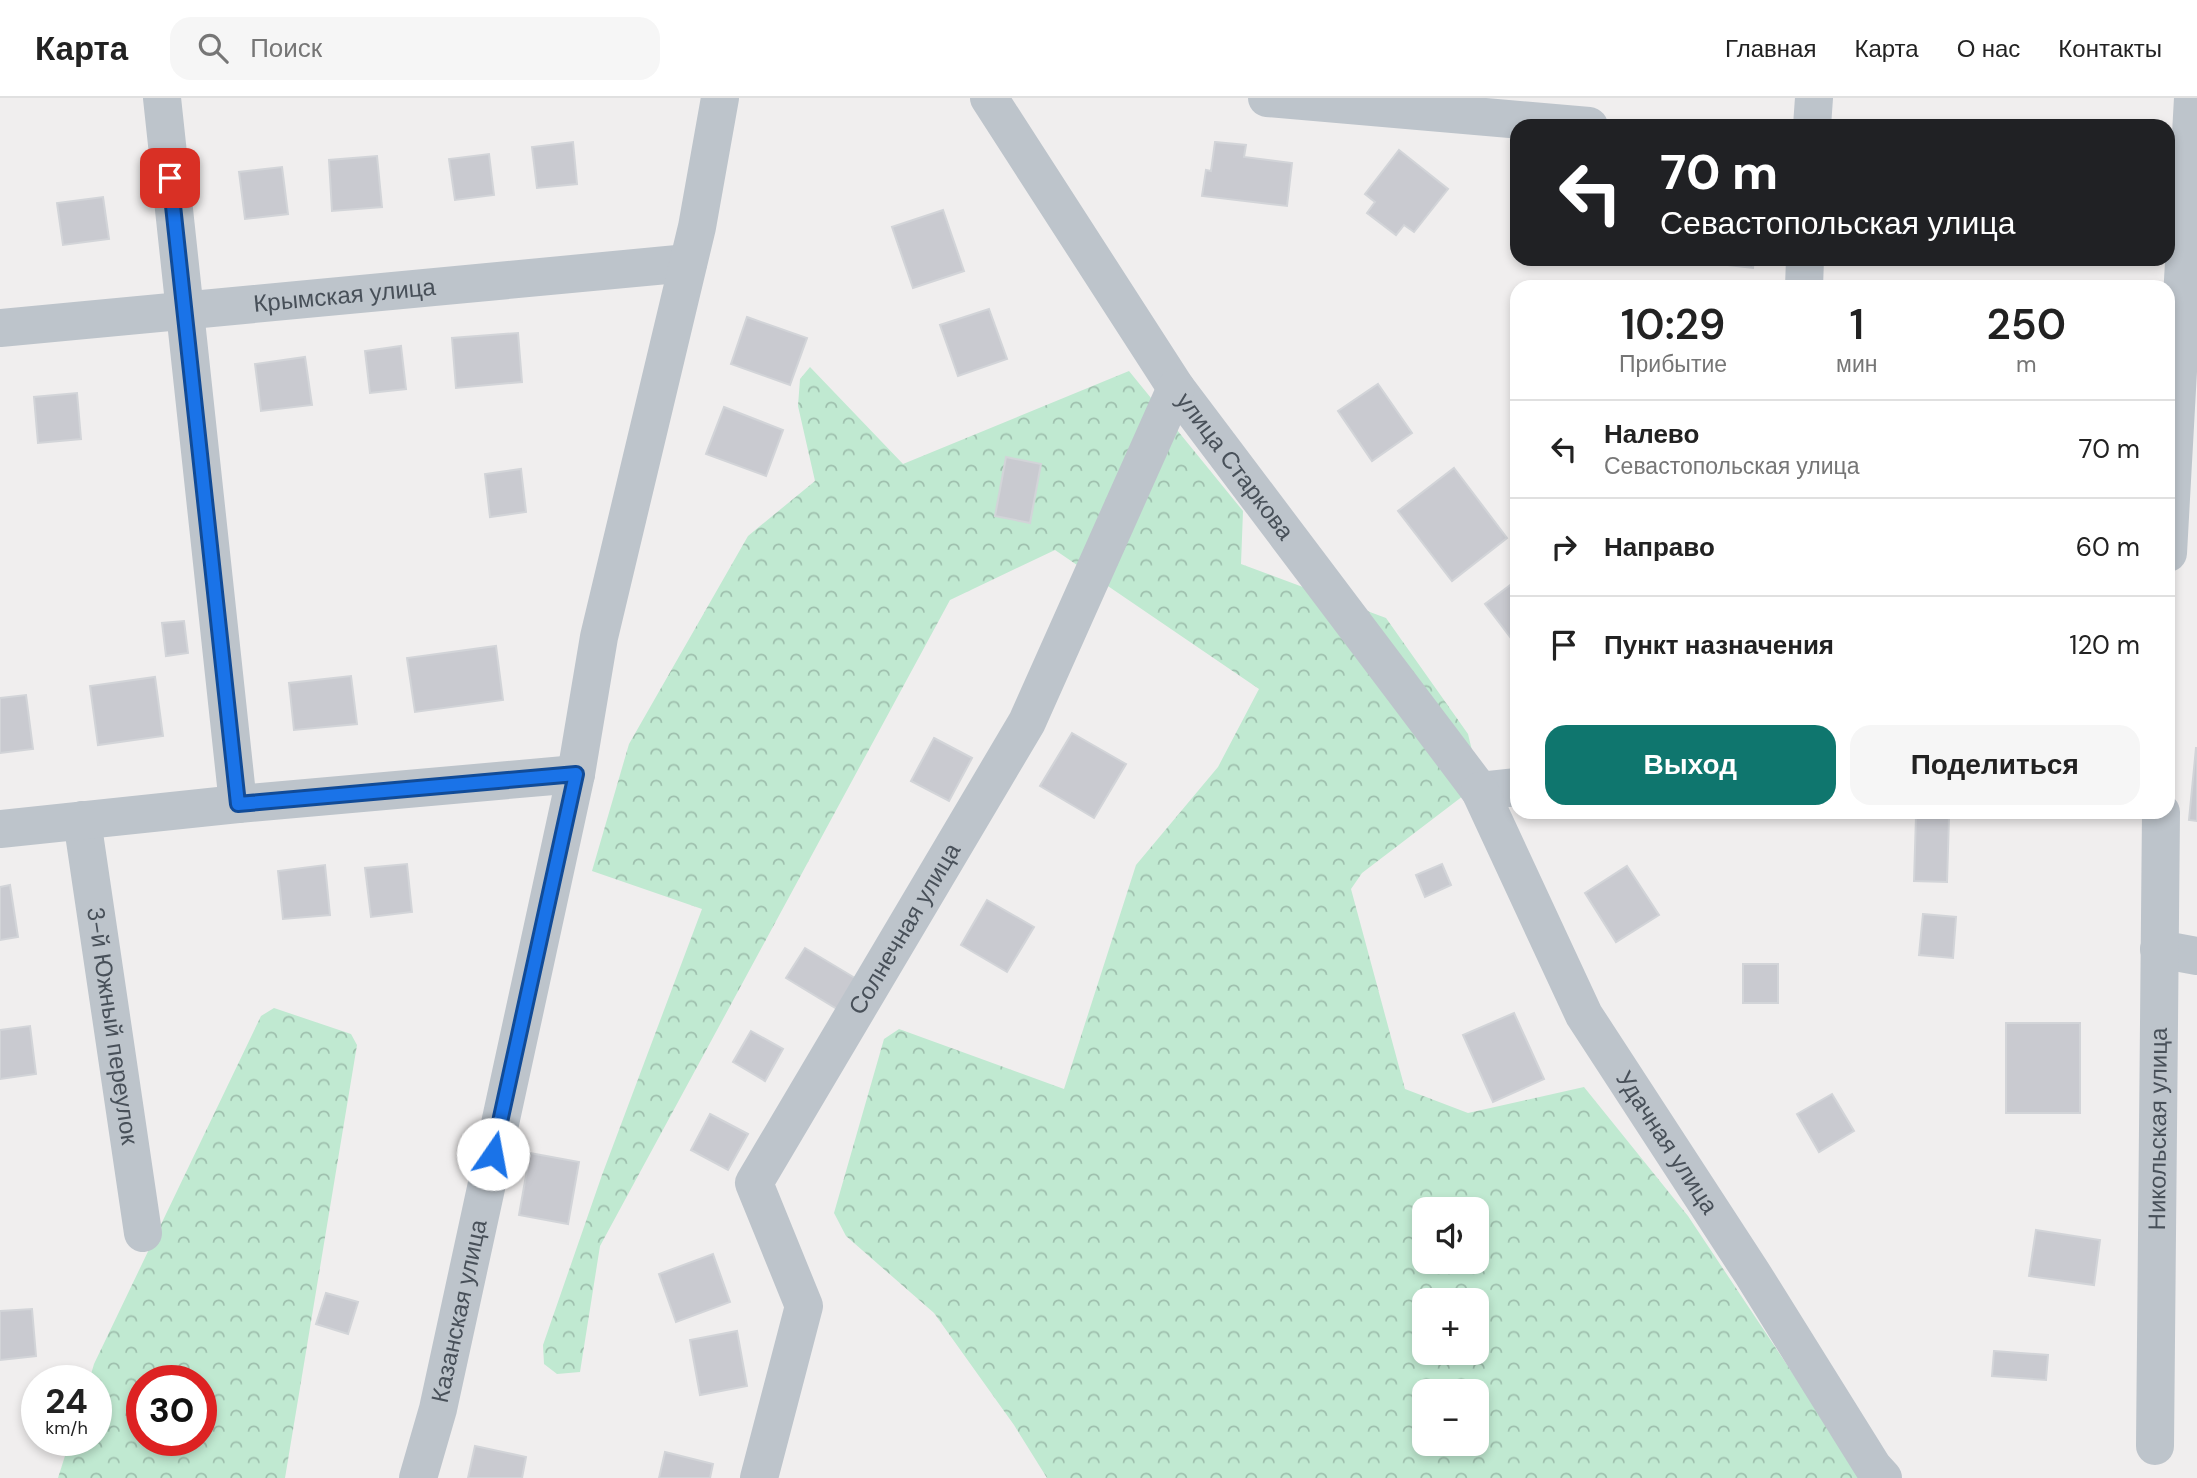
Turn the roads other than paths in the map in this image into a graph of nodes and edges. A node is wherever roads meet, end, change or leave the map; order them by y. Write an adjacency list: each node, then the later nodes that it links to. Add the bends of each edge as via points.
1 (162, 98): 10 (street)
2 (720, 98): 9 (street, Казанская улица)
3 (989, 98): 12 (street, улица Старкова)
4 (1267, 98): 7 (street)
5 (1814, 98): 8 (street)
6 (2193, 98): 13 (street)
7 (1510, 119)
8 (1812, 119)
9 (688, 263): 10 (street, Крымская улица); 14 (street, Казанская улица, via 598,637)
10 (184, 311): 11 (street, Крымская улица); 17 (street)
11 (0, 328)
12 (1176, 388): 16 (street, улица Старкова); 26 (street, Солнечная улица, via 1027,722 754,1184 804,1306)
13 (2175, 426)
14 (576, 774): 17 (street); 25 (street, Казанская улица, via 438,1409)
15 (1510, 788): 16 (street)
16 (1480, 791): 27 (street, Удачная улица, via 1584,1015)
17 (238, 804): 19 (street)
18 (2161, 819): 21 (street, Никольская улица)
19 (82, 820): 20 (street); 23 (street, 3-й Южный переулок)
20 (0, 829)
21 (2160, 949): 22 (street); 24 (street, Никольская улица)
22 (2197, 956)
23 (143, 1233)
24 (2155, 1446)
25 (418, 1478)
26 (759, 1478)
27 (1883, 1478)

